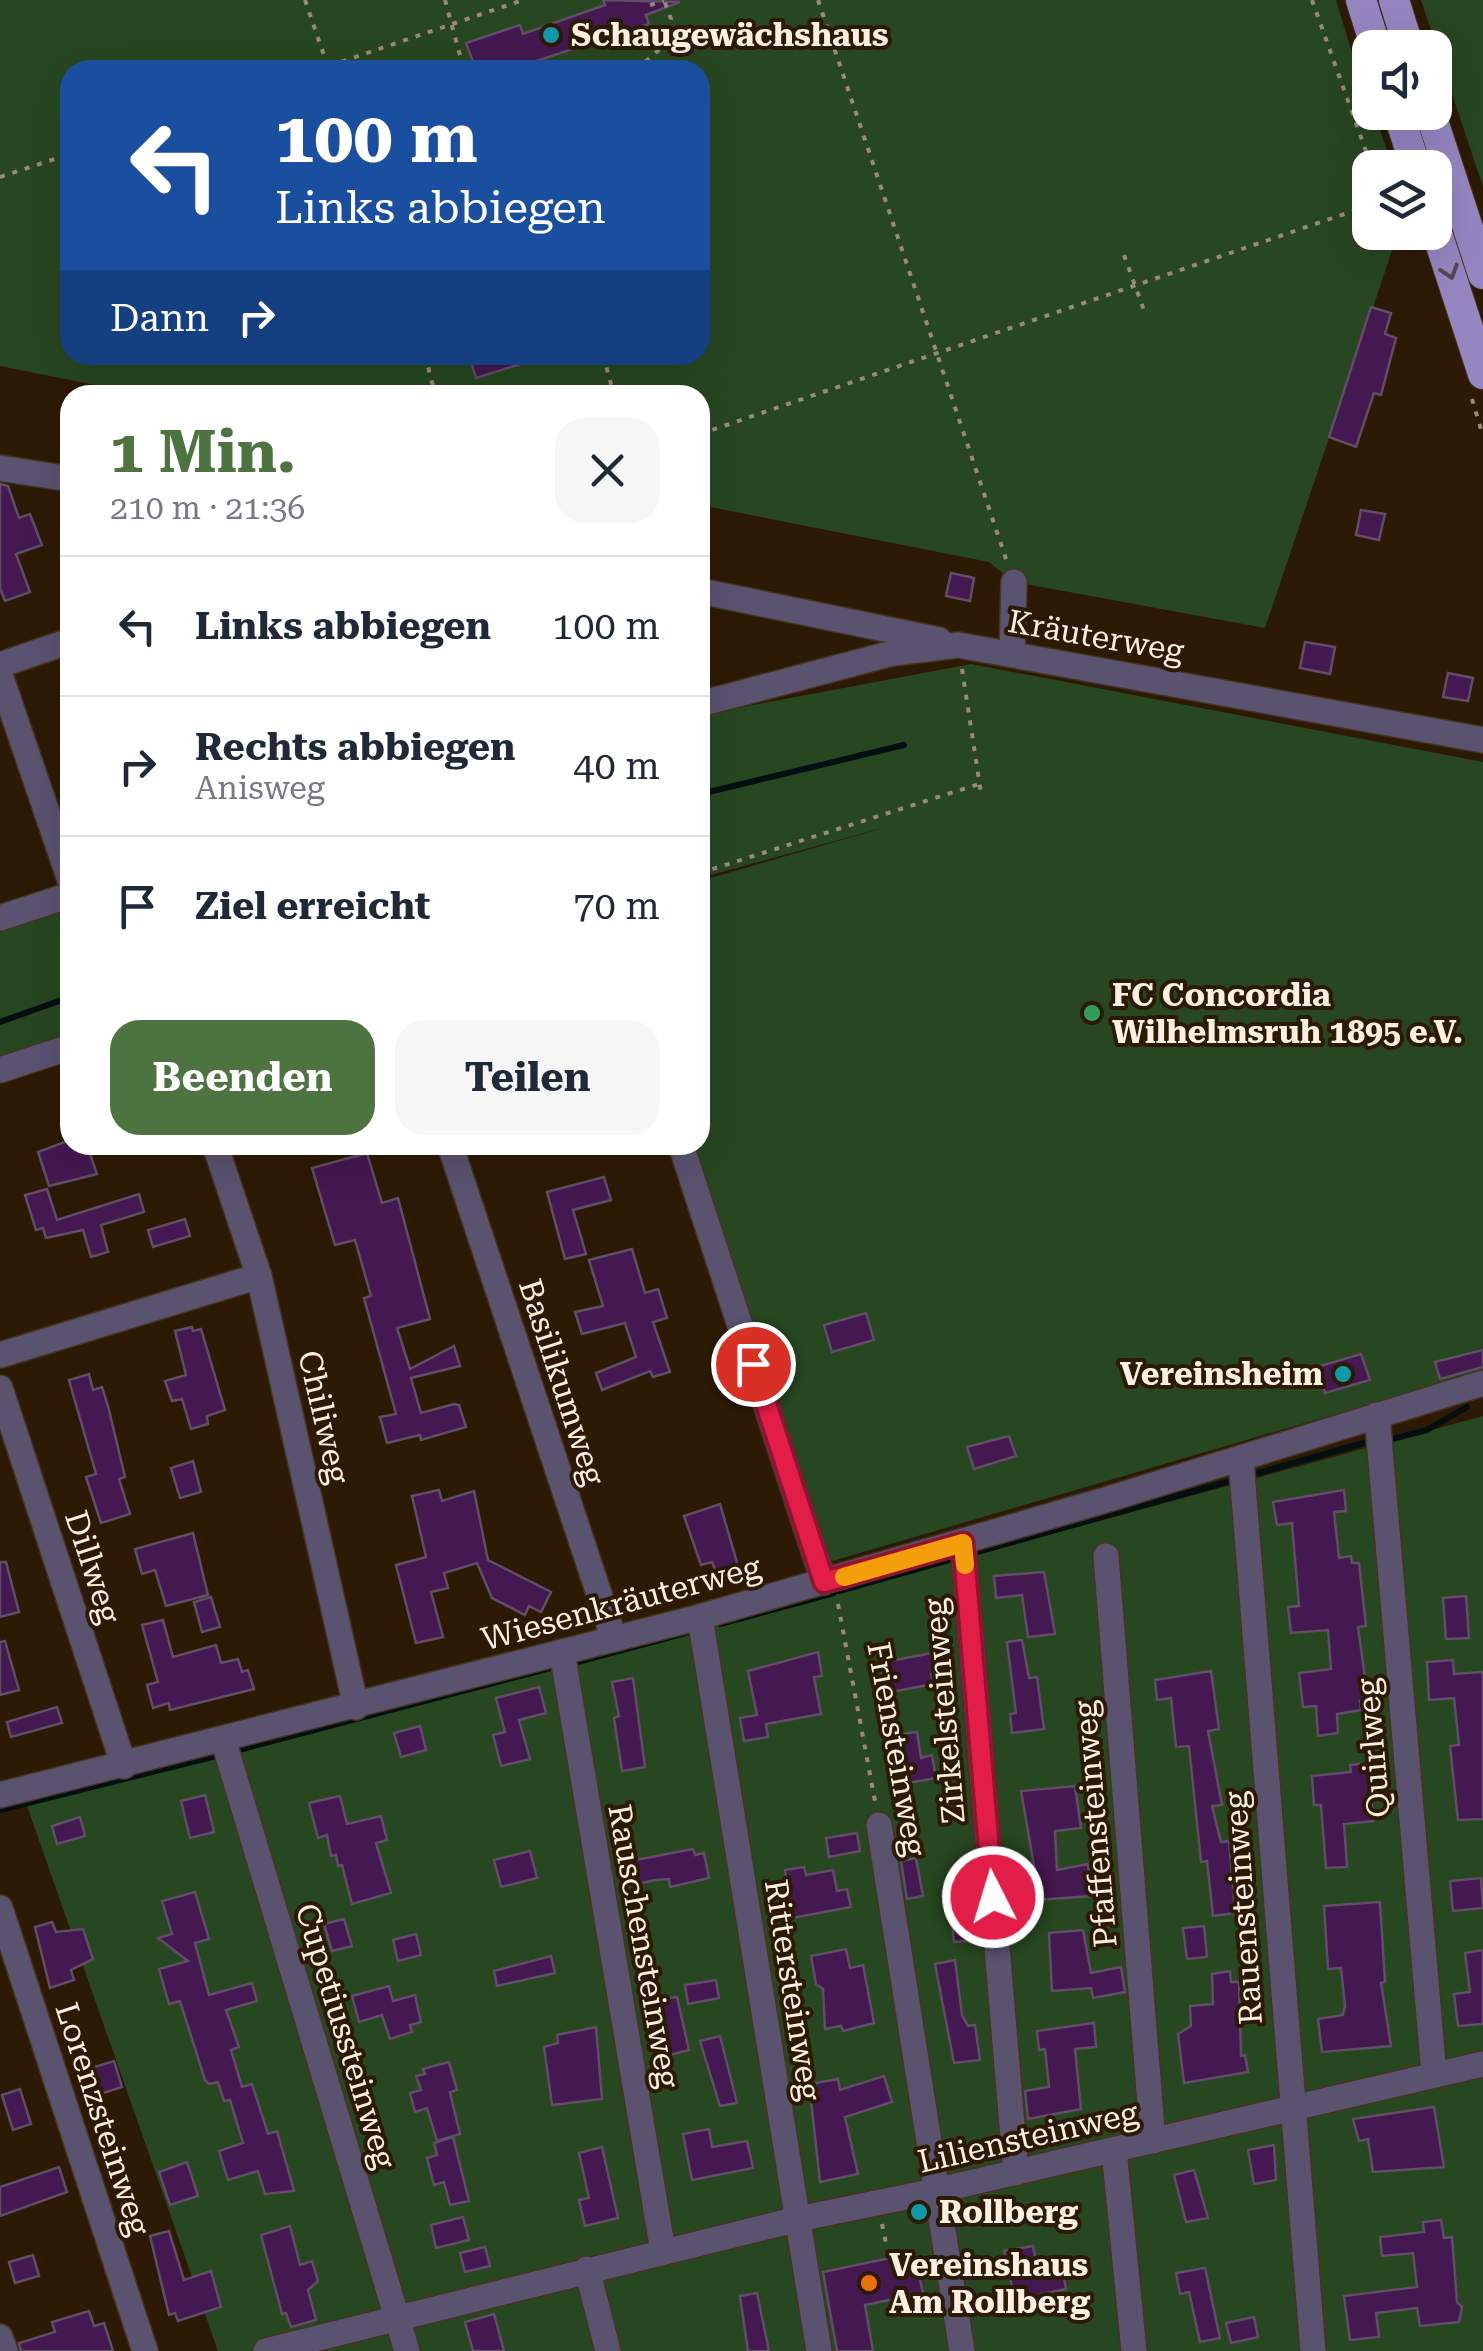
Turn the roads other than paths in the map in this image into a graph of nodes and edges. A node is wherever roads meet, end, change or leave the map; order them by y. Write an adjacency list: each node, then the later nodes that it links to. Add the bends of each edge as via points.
1 (1361, 0): 3 (main road)
2 (1394, 0): 4 (main road)
3 (1370, 30)
4 (1403, 30)
5 (1436, 130): 7 (main road)
6 (1443, 250): 8 (main road, one-way to 8)
7 (1483, 274)
8 (1483, 374)
9 (0, 468): 10 (lane)
10 (60, 477)
11 (1014, 582): 15 (lane)
12 (710, 593): 14 (lane)
13 (60, 644): 16 (lane)
14 (958, 644): 15 (lane, Kräuterweg); 18 (lane, Kräuterweg, via 893,653)
15 (1012, 654): 19 (lane, Kräuterweg)
16 (0, 666)
17 (0, 674): 20 (lane)
18 (710, 701)
19 (1483, 740)
20 (60, 851)
21 (60, 898): 22 (lane)
22 (0, 918)
23 (60, 1050): 24 (lane)
24 (0, 1070)
25 (219, 1155): 28 (lane, Chiliweg)
26 (453, 1155): 38 (lane, Basilikumweg)
27 (685, 1155): 36 (lane)
28 (258, 1276): 29 (lane); 40 (lane, Chiliweg)
29 (0, 1354)
30 (1483, 1383): 32 (lane, Wiesenkräuterweg)
31 (0, 1388): 42 (lane, Dillweg)
32 (1377, 1415): 33 (lane, Wiesenkräuterweg); 47 (lane, Quirlweg)
33 (1241, 1460): 34 (lane, Wiesenkräuterweg); 48 (lane, Rauensteinweg)
34 (963, 1543): 36 (lane, Wiesenkräuterweg); 51 (lane, Zirkelsteinweg)
35 (1106, 1556): 49 (lane, Pfaffensteinweg)
36 (824, 1582): 37 (lane, Wiesenkräuterweg)
37 (701, 1629): 38 (lane, Wiesenkräuterweg); 53 (lane, Rittersteinweg)
38 (614, 1639): 39 (lane, Wiesenkräuterweg)
39 (564, 1661): 40 (lane, Wiesenkräuterweg); 54 (lane, Rauschensteinweg)
40 (356, 1708): 41 (lane, Wiesenkräuterweg)
41 (223, 1739): 42 (lane, Wiesenkräuterweg); 56 (lane, Cupetiussteinweg)
42 (124, 1766): 43 (lane, Wiesenkräuterweg)
43 (0, 1795)
44 (880, 1826): 52 (lane, Friensteinweg)
45 (0, 1908): 59 (lane, Lorenzsteinweg)
46 (1483, 2064): 47 (lane, Liliensteinweg)
47 (1434, 2074): 48 (lane, Liliensteinweg)
48 (1292, 2107): 49 (lane, Liliensteinweg); 66 (lane, Rauensteinweg)
49 (1153, 2142): 50 (lane, Liliensteinweg)
50 (1114, 2150): 51 (lane, Liliensteinweg); 65 (lane)
51 (1016, 2173): 52 (lane, Liliensteinweg)
52 (936, 2192): 53 (lane, Liliensteinweg); 64 (lane, Friensteinweg)
53 (798, 2219): 54 (lane, Liliensteinweg); 63 (lane, Rittersteinweg)
54 (663, 2251): 55 (lane, Liliensteinweg)
55 (588, 2269): 56 (lane, Liliensteinweg); 62 (lane)
56 (396, 2316): 60 (lane, Liliensteinweg); 61 (lane, Cupetiussteinweg)
57 (0, 2337): 58 (lane)
58 (4, 2351)
59 (145, 2351)
60 (266, 2351)
61 (407, 2351)
62 (608, 2351)
63 (819, 2351)
64 (962, 2351)
65 (1134, 2351)
66 (1313, 2351)

